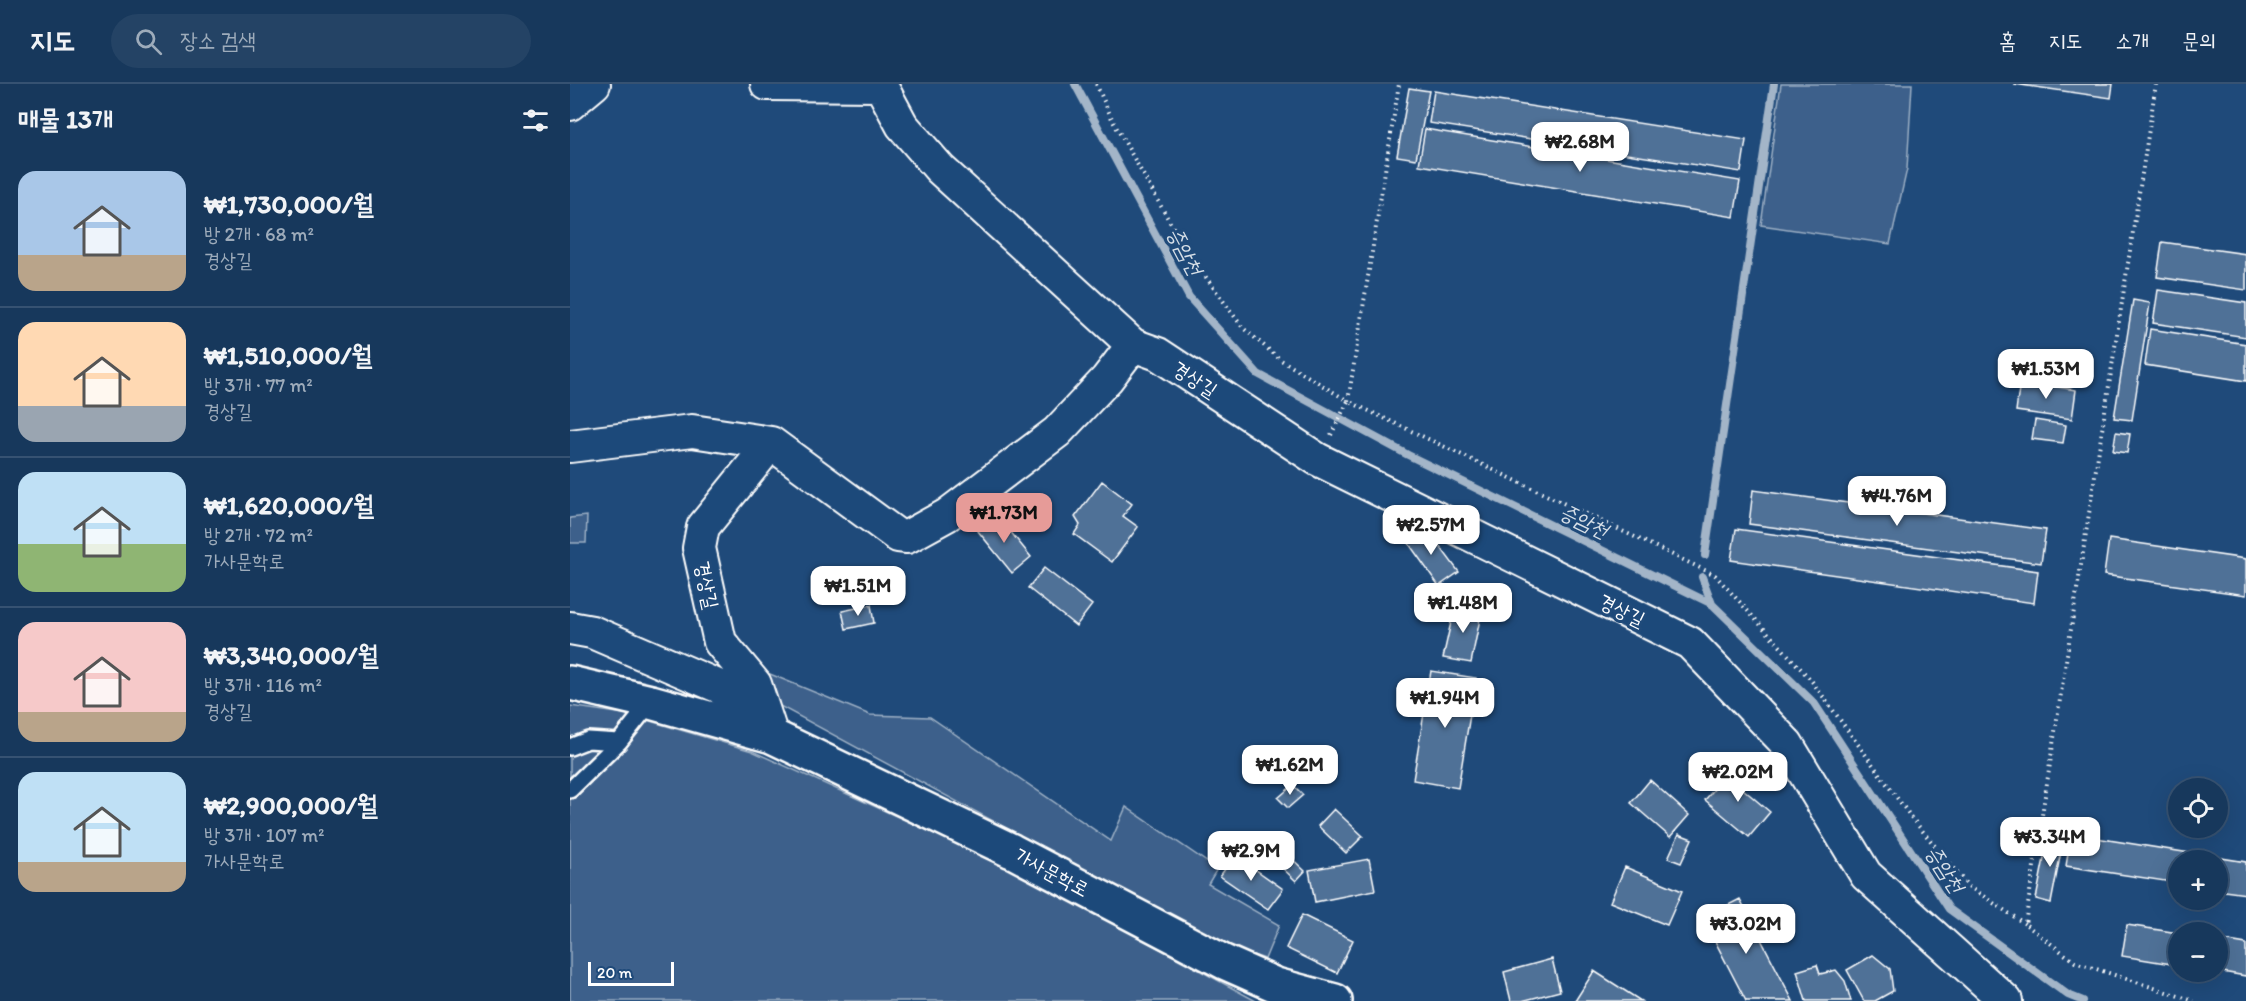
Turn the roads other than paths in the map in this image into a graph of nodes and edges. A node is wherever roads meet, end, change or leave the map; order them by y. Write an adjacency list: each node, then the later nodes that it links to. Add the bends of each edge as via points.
1 (594, 84): 4 (street)
2 (767, 84): 3 (street, 경상길)
3 (880, 84): 5 (street, 경상길, via 902,125 940,169)
4 (570, 104)
5 (1133, 345): 6 (street, via 1057,432 947,515 907,537 898,536); 16 (street, 경상길, via 1158,354 1317,459 1690,643 1787,744 1866,875)
6 (771, 443): 7 (street, via 692,430); 11 (street, 경상길, via 703,527 699,548 720,642 756,684)
7 (570, 447)
8 (570, 628): 11 (street, 가사문학로, via 592,632 720,687)
9 (570, 682): 10 (main road, 가사문학로)
10 (651, 702): 11 (main road, 가사문학로); 12 (lane)
11 (772, 736): 15 (main road, 가사문학로, via 1012,851 1224,962 1276,985)
12 (619, 742): 13 (lane, via 588,740); 14 (lane)
13 (570, 747)
14 (570, 790)
15 (1335, 1001)
16 (2006, 1001)

